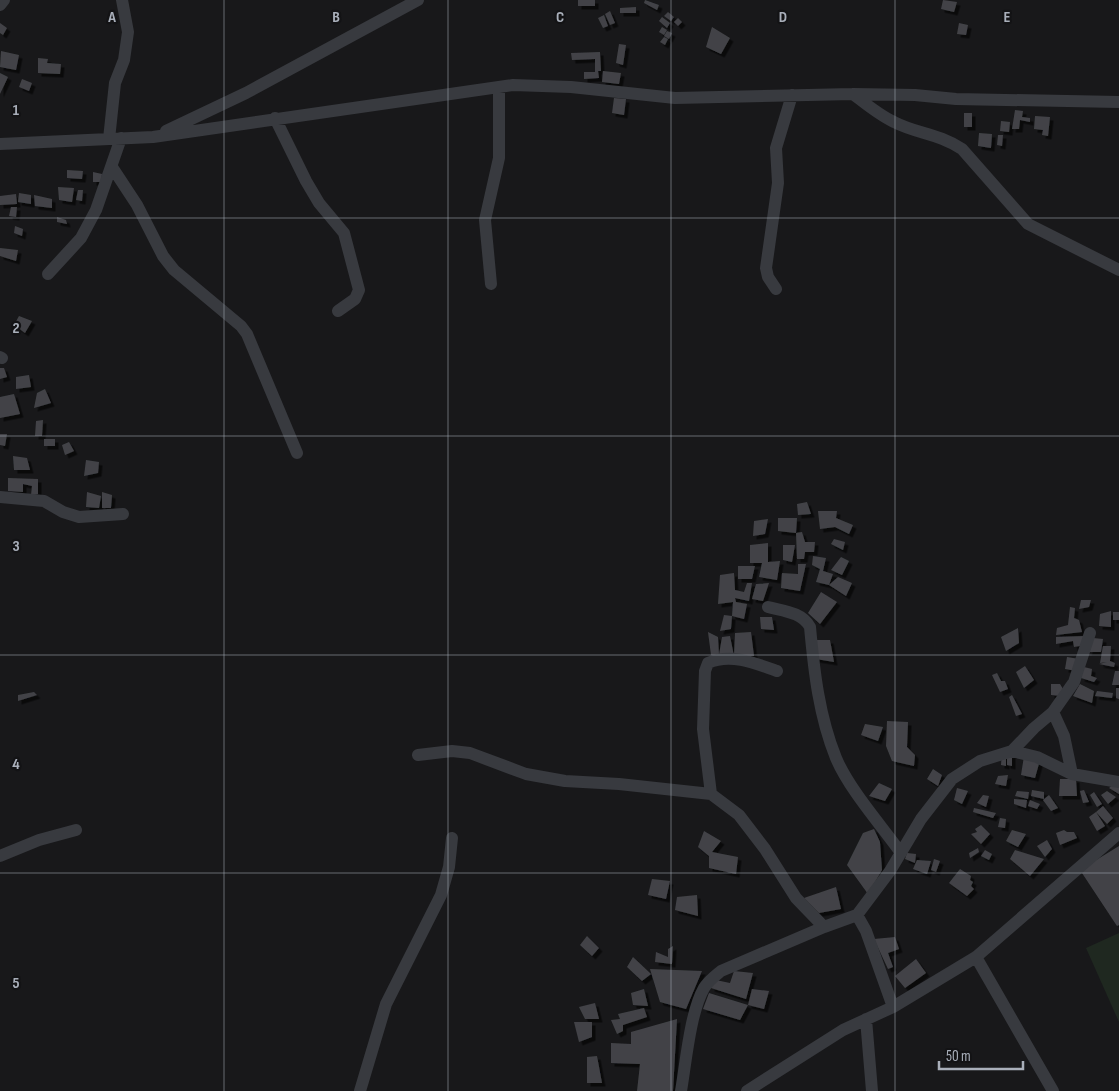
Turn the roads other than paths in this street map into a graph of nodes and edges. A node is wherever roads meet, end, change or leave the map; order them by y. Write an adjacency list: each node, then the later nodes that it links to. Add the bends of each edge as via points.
1 (4, 0): 4 (street)
2 (122, 0): 11 (street, via 128,32 124,60 115,83)
3 (418, 0): 10 (street, via 246,93)
4 (0, 5)
5 (499, 87): 7 (street, via 540,84 675,98); 9 (street); 16 (street, via 500,158 485,220)
6 (852, 94): 7 (street); 8 (street); 14 (street, via 895,123 950,141 962,149 992,187 1028,224)
7 (792, 95): 17 (street, via 776,148 778,182 766,268)
8 (1119, 102)
9 (275, 118): 10 (street); 18 (street, via 306,181 344,233 358,290 355,299)
10 (153, 137): 11 (street)
11 (115, 139): 12 (street); 13 (street)
12 (0, 144)
13 (112, 166): 15 (street, via 96,210 81,238); 19 (street, via 174,270 247,334)
14 (1119, 270)
15 (48, 274)
16 (490, 284)
17 (776, 289)
18 (338, 310)
19 (297, 453)
20 (0, 497): 21 (street, via 44,501 79,517)
21 (123, 514)
22 (768, 607): 34 (street, via 806,619 810,627 815,683 836,758)
23 (1090, 633): 25 (street, via 1074,682)
24 (777, 671): 30 (street, via 743,660 717,659 708,663 703,729)
25 (1053, 712): 26 (street); 28 (street, via 1064,736)
26 (1012, 751): 28 (street, via 1037,757); 34 (street, via 980,761 952,779 921,819)
27 (418, 755): 30 (street, via 452,751 470,753 526,774 565,781)
28 (1072, 774): 29 (street)
29 (1119, 782)
30 (711, 794): 37 (street, via 740,815 796,898)
31 (76, 830): 35 (street, via 39,840)
32 (1119, 833): 38 (street)
33 (452, 838): 41 (street, via 449,867 441,895 386,1004)
34 (901, 853): 36 (street)
35 (0, 856)
36 (857, 915): 37 (street); 39 (street, via 866,930)
37 (824, 927): 42 (street, via 721,971 711,979 704,988 695,1015)
38 (976, 957): 39 (street); 45 (street)
39 (893, 1007): 40 (street)
40 (866, 1019): 43 (street); 44 (street)
41 (360, 1091)
42 (681, 1091)
43 (747, 1091)
44 (872, 1091)
45 (1053, 1091)

